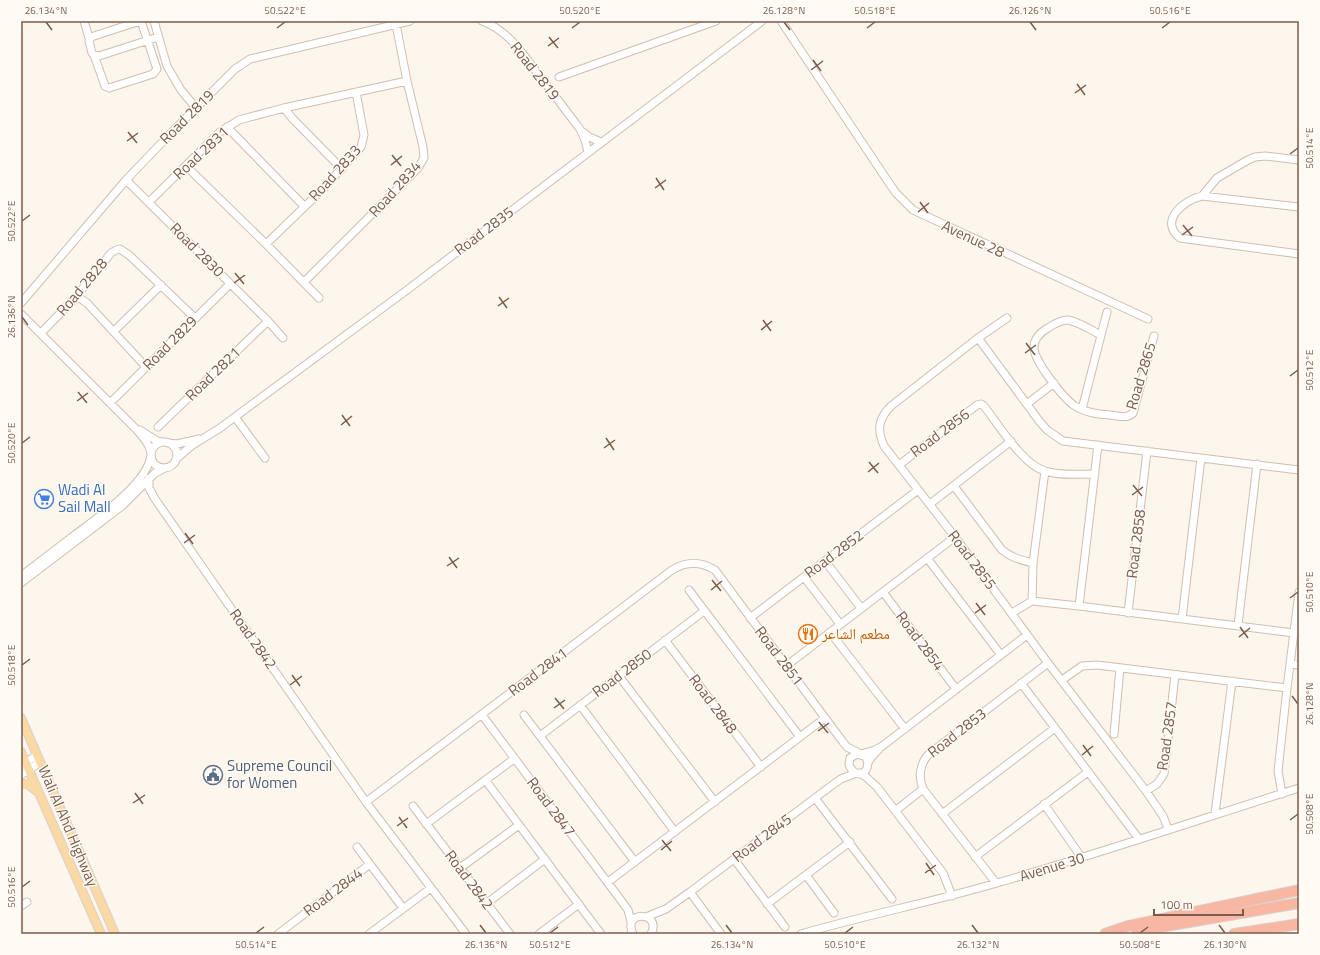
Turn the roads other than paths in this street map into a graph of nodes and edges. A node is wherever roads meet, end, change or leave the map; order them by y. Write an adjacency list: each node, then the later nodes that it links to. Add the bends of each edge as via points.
1 (84, 21): 13 (street)
2 (141, 21): 13 (street); 14 (street)
3 (154, 21): 12 (street)
4 (410, 21): 10 (street, Road 2819)
5 (482, 21): 22 (street, Road 2819, via 498,29 511,40)
6 (716, 21): 16 (street)
7 (762, 21): 23 (street, Road 2835)
8 (776, 21): 11 (street)
9 (781, 21): 11 (street, Avenue 28)
10 (396, 24): 17 (street, Road 2834); 19 (street, Road 2819, via 250,59 235,69)
11 (786, 28): 45 (street, Avenue 28, via 905,204 913,210)
12 (158, 37): 14 (street); 19 (street, via 167,66 181,90)
13 (89, 38): 15 (street)
14 (148, 40): 15 (street); 15 (street, via 156,72 109,88 105,86)
15 (94, 56)
16 (559, 77)
17 (407, 81): 18 (street, Road 2831); 35 (street, Road 2834, via 424,158)
18 (356, 92): 20 (street, Road 2831); 27 (street, Road 2833, via 364,141 358,152)
19 (196, 108): 28 (street, Road 2819)
20 (284, 108): 21 (street, Road 2831, via 239,120); 27 (street)
21 (227, 127): 26 (street, Road 2831); 31 (street, Road 2833)
22 (580, 129): 23 (street, Road 2819, via 589,137); 24 (street, Road 2819)
23 (601, 142): 24 (street, Road 2835)
24 (588, 152): 58 (street, Road 2835)
25 (1299, 160): 29 (street, via 1255,157 1217,178)
26 (186, 166): 30 (street, Road 2831); 33 (street)
27 (342, 169): 31 (street, Road 2833)
28 (126, 180): 30 (street, Road 2830); 40 (street, Road 2819)
29 (1202, 196): 32 (street); 34 (street, via 1191,199 1173,216 1172,228 1180,238)
30 (148, 202): 36 (street, Road 2830)
31 (304, 206): 33 (street, Road 2833)
32 (1299, 207)
33 (266, 244): 35 (street)
34 (1299, 254)
35 (304, 282): 39 (street)
36 (230, 284): 43 (street, Road 2829); 46 (street, Road 2830)
37 (161, 285): 38 (street, Road 2828, via 125,252 116,250 106,258); 43 (street, Road 2828); 47 (street)
38 (75, 298): 47 (street, via 87,303); 48 (street, Road 2828)
39 (319, 298)
40 (21, 303)
41 (1107, 312): 49 (street)
42 (21, 314): 48 (street)
43 (195, 318): 53 (street, Road 2829)
44 (1007, 318): 52 (street, Road 2855)
45 (1148, 319)
46 (268, 321): 51 (street, Road 2830); 59 (street, Road 2821)
47 (114, 331): 53 (street)
48 (41, 333): 55 (street)
49 (1101, 335): 54 (street, Road 2865, via 1074,322 1063,320 1038,336 1034,347 1035,356); 57 (street)
50 (1154, 336): 57 (street, Road 2865, via 1133,413 1126,417 1101,415)
51 (283, 338)
52 (978, 338): 56 (street); 71 (street, Road 2855, via 884,413 879,430 880,437)
53 (146, 367): 55 (street, Road 2829)
54 (1054, 383): 56 (street); 57 (street, Road 2865, via 1066,398)
55 (110, 403): 60 (street)
56 (1027, 404): 64 (street, via 1047,430 1063,441)
57 (1082, 409)
58 (235, 417): 61 (street, Road 2835); 67 (street)
59 (158, 427)
60 (136, 429): 63 (street, via 157,441); 66 (street, via 150,447)
61 (203, 439): 63 (street, Road 2835, via 177,444); 69 (street, Road 2835)
62 (1012, 441): 71 (street, Road 2856, via 981,404); 74 (street, Road 2856, via 1025,459); 78 (street)
63 (164, 442): 66 (street, via 153,448); 69 (street, via 175,449)
64 (1098, 445): 65 (street); 75 (street)
65 (1147, 451): 68 (street); 97 (street, Road 2858)
66 (151, 455): 72 (street, via 155,465); 77 (street)
67 (265, 458)
68 (1201, 458): 70 (street); 100 (street)
69 (176, 459): 72 (street, via 172,466)
70 (1257, 464): 73 (street); 102 (street)
71 (899, 465): 79 (street, Road 2855)
72 (165, 468): 76 (street)
73 (1299, 470)
74 (1045, 472): 75 (street); 85 (street)
75 (1095, 474): 94 (street)
76 (149, 478): 77 (street); 80 (street, Road 2842, via 149,488)
77 (138, 486): 80 (street, Road 2842); 87 (street); 89 (street, via 122,506)
78 (954, 486): 81 (street); 85 (street, via 1002,550 1017,560)
79 (918, 490): 81 (street, Road 2855); 84 (street, Road 2852)
80 (155, 499): 153 (street, Road 2842)
81 (930, 504): 82 (street, Road 2855)
82 (955, 537): 83 (street); 98 (street, Road 2855)
83 (927, 558): 91 (street); 107 (street)
84 (825, 561): 88 (street, Road 2852); 95 (street)
85 (1033, 563): 93 (street)
86 (715, 570): 99 (street, Road 2851); 121 (street, Road 2841, via 698,563 676,568)
87 (21, 576)
88 (804, 577): 99 (street, Road 2852); 101 (street)
89 (21, 584)
90 (689, 590): 96 (street)
91 (883, 592): 95 (street); 119 (street, Road 2854)
92 (1299, 592): 104 (street)
93 (1032, 601): 94 (street); 98 (street)
94 (1079, 606): 97 (street)
95 (861, 608): 101 (street)
96 (704, 611): 106 (street, Road 2850); 129 (street)
97 (1128, 613): 100 (street)
98 (1012, 614): 105 (street, Road 2855)
99 (750, 618): 111 (street, Road 2851)
100 (1182, 619): 102 (street)
101 (840, 624): 103 (street)
102 (1238, 626): 104 (street)
103 (830, 632): 111 (street); 126 (street)
104 (1294, 633): 109 (street)
105 (1027, 635): 107 (street); 108 (street, Road 2855)
106 (665, 640): 114 (street, Road 2850); 139 (street, Road 2848)
107 (1001, 655): 119 (street)
108 (1048, 663): 115 (street, Road 2855); 117 (street, Road 2853)
109 (1290, 664): 110 (street); 118 (street)
110 (1299, 665)
111 (786, 666): 124 (street, Road 2851)
112 (1120, 668): 113 (street); 115 (street, via 1082,666); 127 (street)
113 (1175, 675): 116 (street); 149 (street, Road 2857, via 1164,774)
114 (619, 676): 120 (street, Road 2850); 154 (street)
115 (1062, 680): 149 (street, Road 2855)
116 (1232, 681): 118 (street); 159 (street)
117 (1021, 684): 125 (street); 148 (street, Road 2853, via 923,759 920,779)
118 (1287, 688): 151 (street, via 1278,771)
119 (956, 689): 126 (street)
120 (580, 706): 128 (street, Road 2850); 163 (street)
121 (482, 715): 135 (street, Road 2847); 153 (street, Road 2841)
122 (524, 715): 128 (street)
123 (21, 718): 134 (main road, Wali Al Ahd Highway)
124 (825, 718): 129 (street); 130 (street, Road 2851)
125 (1055, 728): 140 (street); 158 (street)
126 (905, 729): 131 (street)
127 (1114, 734)
128 (540, 736): 171 (street)
129 (800, 737): 139 (street)
130 (843, 742): 133 (street, Road 2851); 136 (street, Road 2851)
131 (881, 747): 133 (street); 137 (street)
132 (21, 752): 138 (main road, Wali Al Ahd Highway)
133 (860, 754): 136 (street, via 854,754); 137 (street, via 866,757)
134 (39, 758): 138 (street); 197 (main road, Wali Al Ahd Highway)
135 (514, 759): 143 (street); 175 (street, Road 2847)
136 (849, 763): 141 (street, via 852,772); 145 (street, Road 2845)
137 (868, 765): 141 (street, via 863,772); 146 (street)
138 (25, 766): 142 (street); 150 (main road, Wali Al Ahd Highway)
139 (761, 767): 154 (street)
140 (1088, 772): 155 (street); 164 (street)
141 (858, 773): 145 (street, Road 2845); 146 (street)
142 (21, 775)
143 (486, 780): 160 (street); 161 (street)
144 (21, 783): 150 (main road, via 33,787)
145 (835, 783): 152 (street, Road 2845)
146 (877, 787): 157 (street)
147 (1299, 788): 151 (street, Avenue 30)
148 (923, 789): 157 (street); 158 (street)
149 (1146, 791): 162 (street, Road 2855, via 1163,816)
150 (40, 794): 196 (main road, Wali Al Ahd Highway)
151 (1282, 794): 159 (street, Avenue 30)
152 (816, 798): 165 (street); 170 (street, Road 2845)
153 (366, 802): 177 (street, Road 2842)
154 (715, 802): 163 (street)
155 (1044, 804): 167 (street); 168 (street)
156 (413, 806): 160 (street, Road 2842)
157 (895, 811): 180 (street, via 943,873)
158 (942, 814): 167 (street)
159 (1215, 814): 162 (street, Avenue 30)
160 (426, 824): 173 (street, Road 2842)
161 (519, 825): 169 (street); 173 (street)
162 (1168, 829): 164 (street, Avenue 30)
163 (675, 832): 171 (street)
164 (1139, 839): 168 (street, Avenue 30)
165 (850, 842): 174 (street); 182 (street)
166 (357, 847): 172 (street, Road 2844)
167 (975, 857): 176 (street)
168 (1082, 858): 176 (street, Avenue 30)
169 (545, 859): 183 (street); 185 (street)
170 (734, 859): 179 (street, Road 2845); 186 (street)
171 (635, 862): 175 (street)
172 (370, 864): 187 (street, Road 2844); 198 (street, Road 2844)
173 (460, 868): 183 (street, Road 2842)
174 (806, 875): 186 (street); 189 (street)
175 (608, 882): 181 (street, Road 2847)
176 (996, 883): 180 (street, Avenue 30)
177 (431, 888): 187 (street); 195 (street, Road 2842)
178 (1299, 890): 205 (highway, via 1128,926)
179 (690, 892): 188 (street, Road 2845); 203 (street)
180 (952, 896): 204 (street, Avenue 30)
181 (620, 899): 190 (street, Road 2847); 193 (street, Road 2847, via 628,910)
182 (892, 899)
183 (487, 903): 200 (street, Road 2842)
184 (1299, 903): 206 (highway)
185 (579, 904): 201 (street); 202 (street)
186 (767, 904): 192 (street)
187 (403, 908): 199 (street)
188 (666, 909): 190 (street, Road 2845); 194 (street, Road 2845)
189 (834, 913)
190 (643, 916): 193 (street, Road 2845, via 635,918); 194 (street, Road 2847, via 651,920)
191 (1299, 924): 207 (highway)
192 (785, 927)
193 (631, 930)
194 (652, 932)
195 (463, 933)
196 (101, 934)
197 (115, 934)
198 (278, 934)
199 (369, 934)
200 (510, 934)
201 (539, 934)
202 (601, 934)
203 (721, 934)
204 (801, 934)
205 (1105, 934)
206 (1119, 934)
207 (1234, 934)

